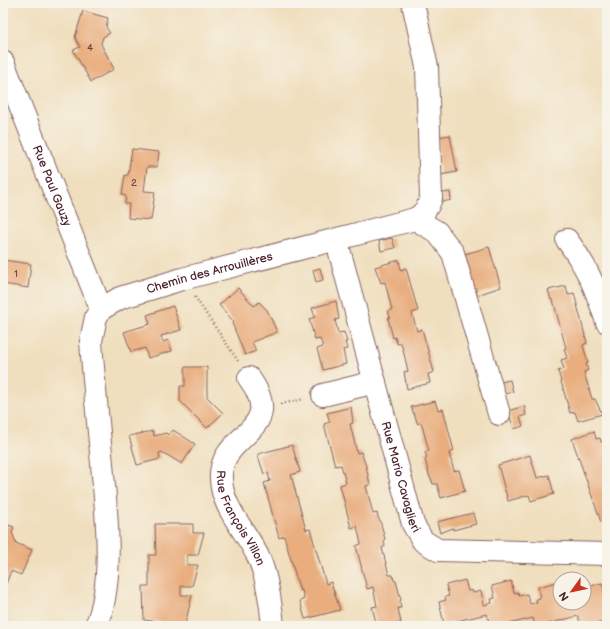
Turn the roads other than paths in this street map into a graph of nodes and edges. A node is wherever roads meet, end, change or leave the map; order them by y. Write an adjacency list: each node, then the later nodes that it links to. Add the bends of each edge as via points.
1 (413, 3): 3 (street, via 427,67 431,198 426,211)
2 (3, 62): 6 (street, Rue Paul Gauzy)
3 (415, 219): 6 (street, Chemin des Arrouillères, via 182,279 120,298); 11 (street, via 437,232 453,254)
4 (567, 240): 7 (street, via 595,285)
5 (340, 253): 9 (street, Rue Mario Cavaglieri)
6 (102, 309): 13 (street, via 96,317 91,341 107,512 108,562 104,595)
7 (607, 322)
8 (250, 378): 14 (street, Rue François Villon, via 259,396 260,417 256,426 226,454 220,480 231,511 260,560)
9 (375, 382): 10 (street); 12 (street, Rue Mario Cavaglieri, via 413,524 427,544 438,550)
10 (323, 395)
11 (499, 414)
12 (607, 554)
13 (96, 626)
14 (273, 626)

